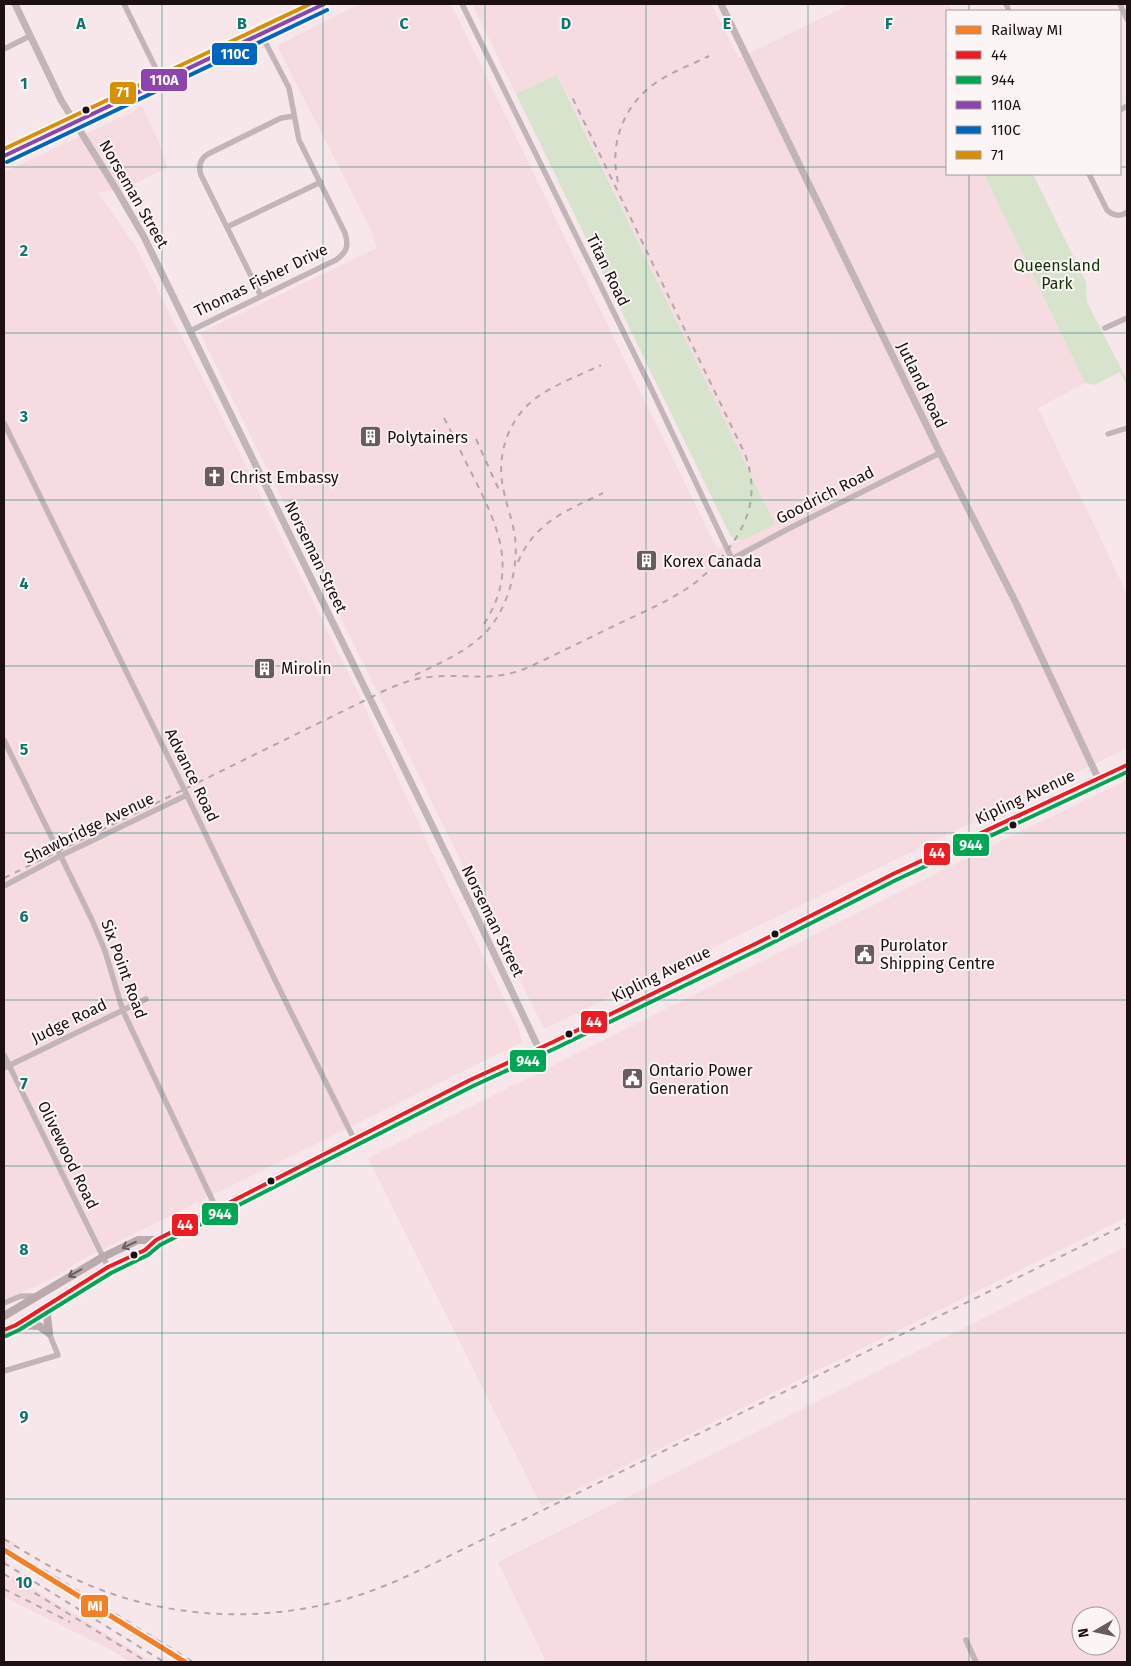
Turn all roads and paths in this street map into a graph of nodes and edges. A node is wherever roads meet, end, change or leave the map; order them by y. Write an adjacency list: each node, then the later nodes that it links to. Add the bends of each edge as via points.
1 (15, 4): 9 (street, Norseman Street)
2 (124, 4): 11 (street)
3 (324, 4): 8 (main road)
4 (462, 4): 27 (street, Titan Road)
5 (721, 4): 26 (street, Jutland Road)
6 (1120, 4): 7 (street)
7 (1127, 18)
8 (261, 34): 11 (main road); 12 (street, Thomas Fisher Drive, via 289,88)
9 (30, 36): 10 (street); 13 (street, Norseman Street)
10 (4, 49)
11 (162, 81): 13 (main road)
12 (294, 116): 16 (street, Thomas Fisher Drive, via 299,140); 18 (street, via 280,118 203,157 200,172)
13 (76, 122): 14 (main road); 22 (street, Norseman Street, via 130,212)
14 (4, 156)
15 (1090, 175): 17 (street, via 1111,214)
16 (321, 182): 18 (street); 19 (street, Thomas Fisher Drive, via 345,234 346,250 336,260)
17 (1127, 212)
18 (227, 227): 19 (street)
19 (261, 296): 22 (street, Thomas Fisher Drive)
20 (1127, 318): 21 (street)
21 (1105, 328)
22 (190, 331): 36 (street, Norseman Street)
23 (4, 423): 31 (street, Advance Road)
24 (1127, 428): 25 (street)
25 (1108, 434)
26 (940, 453): 27 (street, Goodrich Road, via 732,559); 30 (street, Jutland Road, via 1016,603)
27 (728, 550)
28 (4, 740): 32 (street, Six Point Road)
29 (1127, 765): 30 (main road, Kipling Avenue)
30 (1098, 778): 36 (main road, Kipling Avenue, via 893,874)
31 (187, 795): 32 (street, Shawbridge Avenue); 39 (street, Advance Road)
32 (60, 856): 33 (street, Shawbridge Avenue); 35 (street, Six Point Road, via 105,951)
33 (4, 886)
34 (146, 999): 35 (street, Judge Road)
35 (122, 1011): 38 (street, Judge Road); 40 (street, Six Point Road)
36 (539, 1049): 39 (main road, Kipling Avenue)
37 (4, 1055): 38 (street, Olivewood Road)
38 (6, 1067): 42 (street, Olivewood Road)
39 (354, 1139): 40 (main road, Kipling Avenue)
40 (217, 1210): 41 (main road, Kipling Avenue)
41 (156, 1240): 42 (main road, Kipling Avenue, one-way to 42, via 138,1240); 43 (main road, Kipling Avenue, via 145,1250)
42 (103, 1257): 43 (street, Olivewood Road); 44 (main road, Kipling Avenue, one-way to 44)
43 (108, 1267): 45 (main road, Kipling Avenue)
44 (36, 1296): 46 (street, Kipling Avenue, via 21,1296); 47 (main road, Kipling Avenue)
45 (52, 1302): 48 (main road, Kipling Avenue); 50 (main road, via 47,1316)
46 (4, 1303)
47 (4, 1316)
48 (16, 1325): 49 (main road, Kipling Avenue); 50 (main road, via 39,1326)
49 (4, 1330)
50 (49, 1333): 51 (street, via 58,1355)
51 (4, 1370)
52 (966, 1640): 53 (street)
53 (976, 1662)

